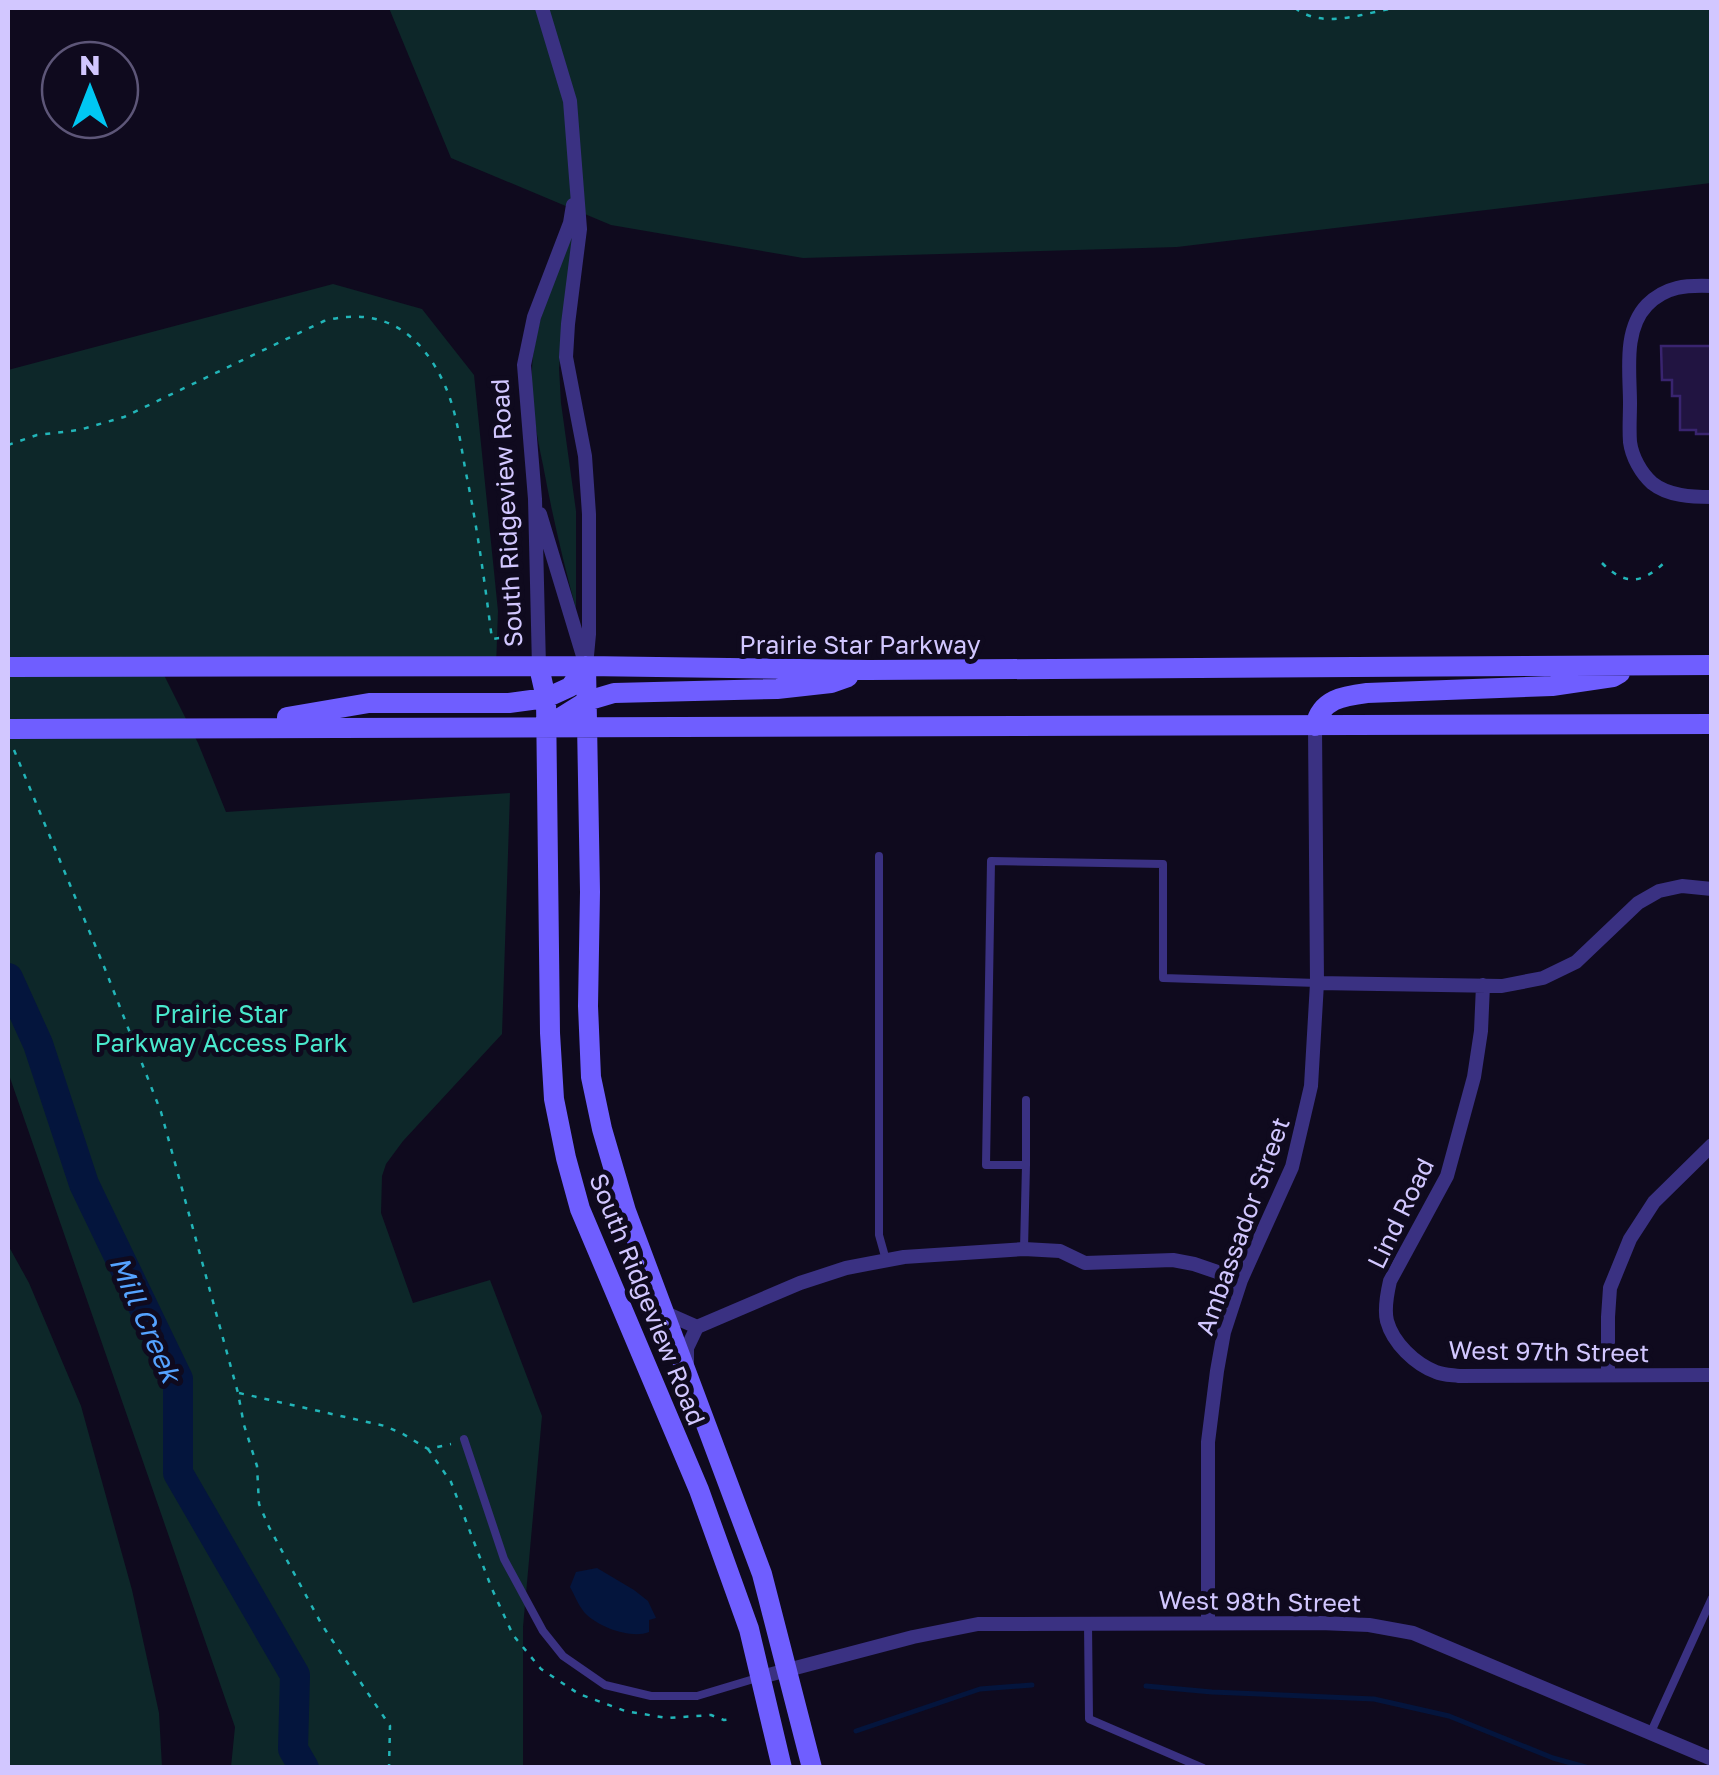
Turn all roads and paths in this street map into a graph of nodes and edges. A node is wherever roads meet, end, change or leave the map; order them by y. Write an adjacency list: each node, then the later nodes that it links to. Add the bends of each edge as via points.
1 (542, 8): 4 (street, via 570,100)
2 (1296, 8): 3 (path, via 1323,20)
3 (1395, 8)
4 (577, 185): 8 (street, South Ridgeview Road, via 524,365); 14 (street, South Ridgeview Road, via 580,229 566,357 589,514)
5 (1712, 286): 7 (street, via 1658,295 1640,314 1630,353 1630,445 1642,472 1656,486 1683,496)
6 (8, 445): 11 (path, via 124,417 324,321 378,318 424,349 448,390 492,640)
7 (1712, 496)
8 (535, 499): 14 (street); 16 (street, South Ridgeview Road)
9 (1665, 562): 10 (path, via 1640,579 1613,574)
10 (1602, 563)
11 (521, 635)
12 (1635, 665): 13 (main road, Prairie Star Parkway); 17 (main road, Prairie Star Parkway); 24 (main road, via 1613,677 1552,686 1342,696 1326,704)
13 (1712, 665)
14 (586, 666): 16 (main road, Prairie Star Parkway); 17 (main road, Prairie Star Parkway); 18 (main road, via 570,687); 19 (main road, South Ridgeview Road)
15 (8, 667): 16 (main road, Prairie Star Parkway)
16 (540, 667): 18 (main road, South Ridgeview Road)
17 (869, 670): 19 (main road, via 831,683 777,689)
18 (546, 698): 21 (main road, South Ridgeview Road); 25 (main road, via 370,704)
19 (596, 698): 21 (main road); 22 (main road, South Ridgeview Road); 23 (main road)
20 (1708, 724): 24 (main road)
21 (545, 726): 22 (main road); 25 (main road); 49 (main road, South Ridgeview Road, via 550,1033 566,1158 580,1209 699,1490)
22 (588, 726): 23 (main road); 37 (main road, South Ridgeview Road, via 591,1077 626,1211)
23 (643, 726): 24 (main road)
24 (1316, 726): 29 (street, Ambassador Street)
25 (254, 727): 26 (main road)
26 (10, 739): 43 (path, via 161,1112)
27 (879, 856): 35 (lane, via 879,1234)
28 (1712, 889): 30 (street, via 1659,892 1638,903 1576,962 1543,978)
29 (1318, 982): 30 (street); 33 (lane, via 1163,978 1163,864 990,861 986,1165); 36 (street, Ambassador Street, via 1303,1126 1292,1167)
30 (1482, 985): 39 (street, Lind Road, via 1474,1077 1447,1176 1390,1282 1387,1320)
31 (1026, 1100): 33 (lane)
32 (1712, 1145): 41 (street, via 1654,1202 1630,1239 1610,1288)
33 (1026, 1165): 34 (lane)
34 (1024, 1249): 35 (street); 36 (street, via 1060,1251 1086,1263 1174,1260)
35 (886, 1260): 38 (street, via 800,1283)
36 (1240, 1280): 46 (street, Ambassador Street, via 1209,1424)
37 (663, 1312): 38 (street); 40 (main road, South Ridgeview Road)
38 (697, 1327): 40 (street)
39 (1397, 1340): 41 (street, West 97th Street, via 1437,1373)
40 (686, 1374): 48 (main road, South Ridgeview Road, via 762,1574)
41 (1608, 1375): 42 (street, West 97th Street)
42 (1712, 1375)
43 (238, 1392): 44 (path, via 385,1426 428,1449); 52 (path, via 257,1466 259,1504 322,1625 390,1726)
44 (464, 1439): 49 (lane, via 504,1559 564,1656 605,1686 651,1696 698,1696)
45 (1712, 1598): 50 (lane)
46 (1208, 1622): 47 (street, West 98th Street); 50 (street, West 98th Street, via 1370,1624 1413,1633)
47 (1088, 1623): 48 (street, West 98th Street, via 978,1624); 55 (lane, via 1089,1719)
48 (788, 1668): 49 (street, West 98th Street); 54 (main road, South Ridgeview Road)
49 (761, 1677): 53 (main road, South Ridgeview Road)
50 (1650, 1734): 51 (street, West 98th Street)
51 (1712, 1759)
52 (390, 1768)
53 (782, 1768)
54 (812, 1768)
55 (1203, 1768)

